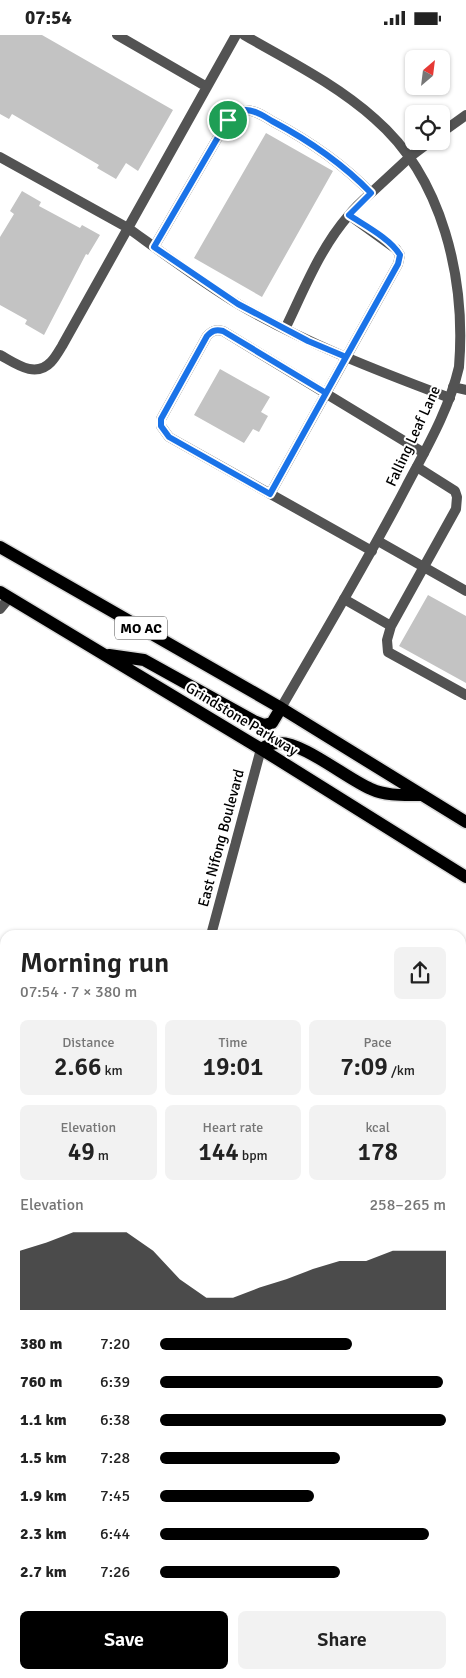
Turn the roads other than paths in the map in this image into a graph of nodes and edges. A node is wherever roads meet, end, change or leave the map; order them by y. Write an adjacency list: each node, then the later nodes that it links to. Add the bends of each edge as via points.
1 (117, 35): 4 (street)
2 (236, 35): 4 (street)
3 (244, 35): 8 (street, Falling Leaf Lane, via 351,99 377,120)
4 (207, 87): 12 (street)
5 (466, 115): 6 (street)
6 (450, 127)
7 (419, 150): 8 (street)
8 (411, 156): 10 (street); 17 (street, Falling Leaf Lane, via 443,215 455,244 461,275 465,306 464,339)
9 (0, 157): 12 (street)
10 (371, 193): 11 (street); 13 (street, via 335,160 291,131 243,109 228,120)
11 (349, 215): 14 (street, via 323,253); 16 (street, via 400,255)
12 (128, 228): 13 (street); 15 (street, via 51,363 32,370)
13 (154, 247): 14 (street, via 238,304)
14 (285, 329): 16 (street)
15 (0, 355)
16 (346, 357): 19 (street); 20 (street)
17 (453, 387): 18 (street); 20 (street, Falling Leaf Lane)
18 (466, 390)
19 (326, 393): 21 (street); 23 (street); 23 (street, via 223,331 212,331 207,336 189,368 161,419 161,426 169,437)
20 (450, 398): 21 (street, Falling Leaf Lane)
21 (424, 453): 22 (street, Falling Leaf Lane)
22 (417, 467): 24 (street, Falling Leaf Lane); 27 (street, via 455,491 457,497 456,509)
23 (270, 494): 26 (street)
24 (378, 541): 26 (street, Falling Leaf Lane); 27 (street)
25 (0, 547): 35 (main road, Grindstone Parkway / MO AC)
26 (372, 551): 30 (street, Falling Leaf Lane)
27 (424, 567): 28 (street); 32 (street)
28 (466, 591)
29 (4, 595): 31 (street); 33 (main road, Grindstone Parkway / MO AC)
30 (344, 599): 32 (street); 35 (street, Falling Leaf Lane)
31 (0, 609)
32 (391, 626): 34 (street, via 388,652)
33 (103, 654): 35 (main road, via 144,660 264,725 272,723); 36 (main road, Grindstone Parkway / MO AC)
34 (466, 695)
35 (281, 708): 37 (main road, Grindstone Parkway / MO AC)
36 (261, 749): 37 (main road, via 285,743 370,789 385,794); 39 (main road, Grindstone Parkway / MO AC); 40 (street, East Nifong Boulevard)
37 (422, 795): 38 (main road, Grindstone Parkway / MO AC)
38 (466, 822)
39 (466, 877)
40 (212, 930)

